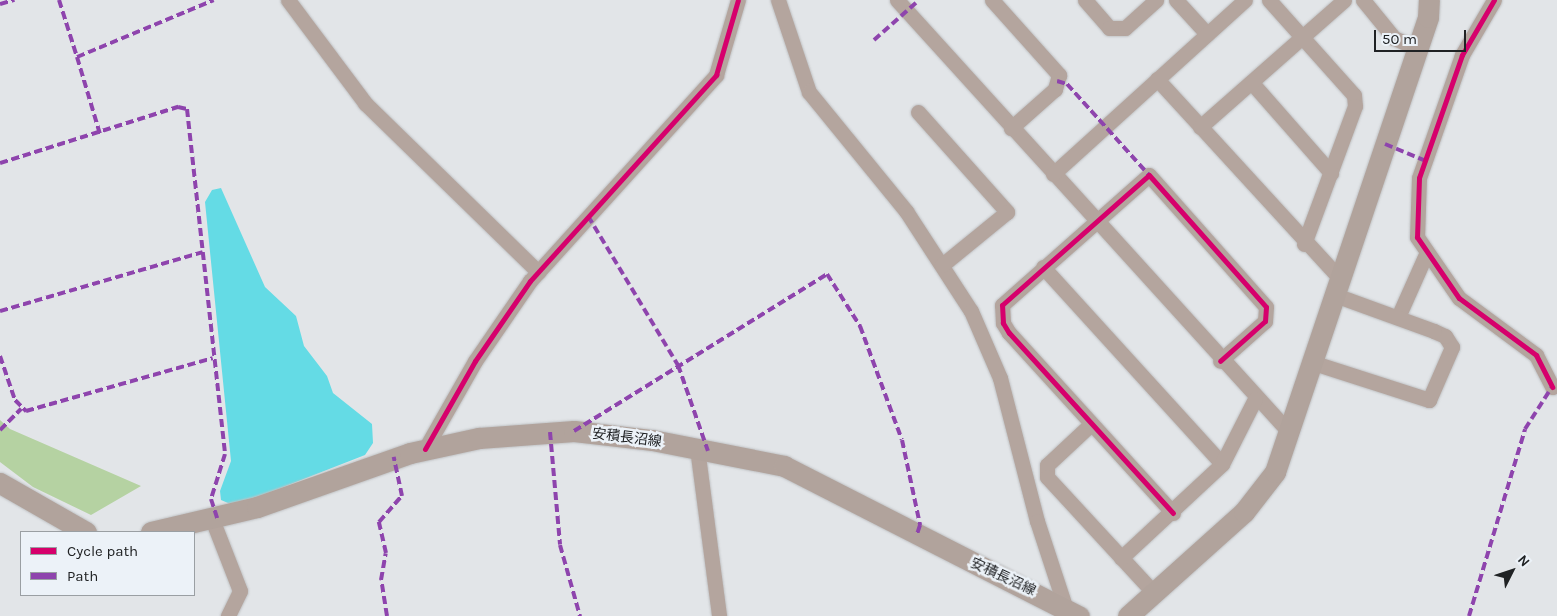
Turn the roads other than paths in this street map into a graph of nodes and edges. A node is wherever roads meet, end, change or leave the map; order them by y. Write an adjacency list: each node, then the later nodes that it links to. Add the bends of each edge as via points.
1 (288, 0): 30 (street, via 365,104)
2 (738, 0): 30 (street, via 716,75)
3 (778, 0): 28 (street, via 809,92 868,161)
4 (898, 0): 21 (street)
5 (992, 0): 21 (street, via 1059,75 1055,89)
6 (1085, 0): 7 (street, via 1110,28 1125,28)
7 (1156, 0)
8 (1176, 0): 15 (street)
9 (1245, 0): 15 (street)
10 (1270, 0): 16 (street)
11 (1344, 0): 16 (street)
12 (1363, 0): 17 (street, via 1394,38)
13 (1430, 0): 17 (main road)
14 (1494, 0): 27 (street, via 1462,55 1419,178 1416,224)
15 (1207, 34): 18 (street)
16 (1302, 38): 19 (street); 23 (street, via 1354,95 1355,106)
17 (1416, 48): 31 (main road)
18 (1157, 79): 22 (street); 24 (street)
19 (1252, 83): 22 (street); 23 (street)
20 (918, 112): 28 (street, via 1007,212)
21 (1011, 128): 24 (street)
22 (1200, 128): 26 (street)
23 (1331, 173): 26 (street)
24 (1052, 174): 25 (street)
25 (1095, 222): 29 (street); 33 (street); 33 (street, via 1149,175 1154,179 1266,307 1266,321)
26 (1304, 244): 31 (street)
27 (1426, 254): 32 (street); 35 (street, via 1460,298 1536,355)
28 (942, 265): 49 (street, via 971,311 1000,378 1037,521)
29 (1044, 268): 37 (street, via 1002,305 1003,323); 41 (street)
30 (538, 272): 40 (street, via 501,320)
31 (1338, 287): 32 (street); 34 (main road)
32 (1398, 317): 34 (street, via 1445,336 1452,347 1429,400)
33 (1220, 361): 36 (street)
34 (1314, 363): 38 (main road)
35 (1552, 387)
36 (1255, 399): 38 (street); 41 (street)
37 (1091, 424): 43 (street); 47 (street, via 1047,465 1047,477)
38 (1290, 432): 48 (main road, via 1264,489)
39 (697, 448): 40 (main road, 安積長沼線, via 574,431 479,438); 49 (main road, 安積長沼線, via 784,466); 51 (street)
40 (424, 449): 44 (main road, 安積長沼線)
41 (1222, 464): 43 (street)
42 (0, 483): 45 (main road)
43 (1172, 513): 47 (street)
44 (212, 519): 46 (main road, 安積長沼線); 50 (street, via 240,591)
45 (84, 531)
46 (156, 531)
47 (1121, 558): 48 (street)
48 (1155, 594): 52 (main road)
49 (1072, 611)
50 (228, 616)
51 (719, 616)
52 (1128, 616)

